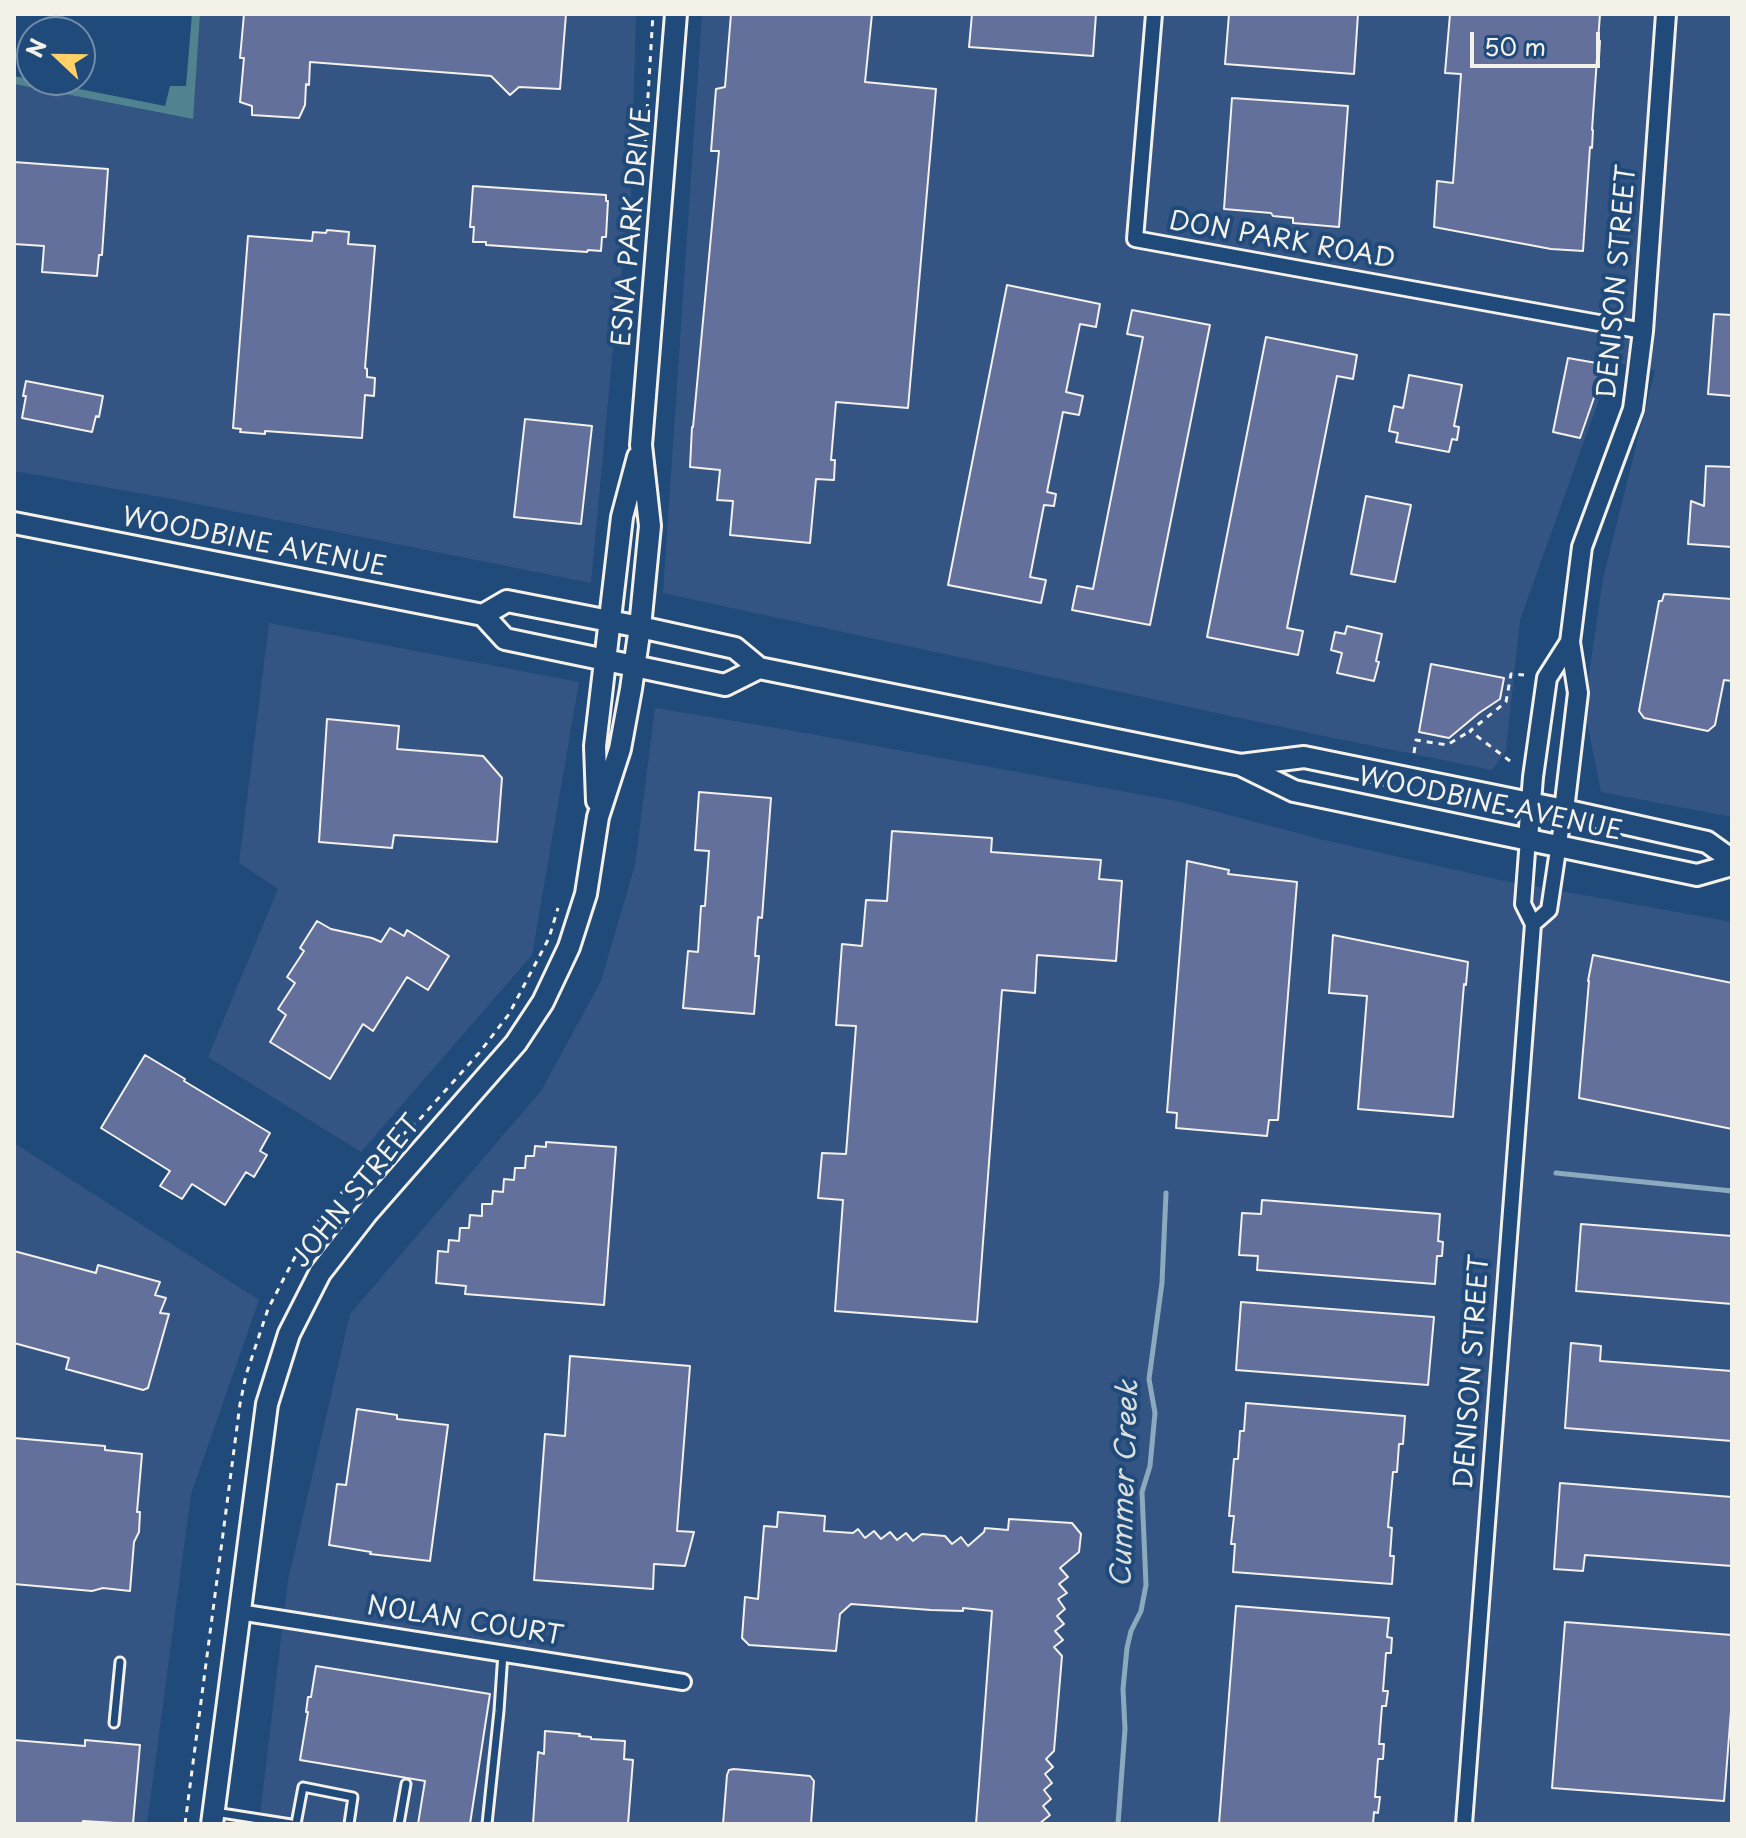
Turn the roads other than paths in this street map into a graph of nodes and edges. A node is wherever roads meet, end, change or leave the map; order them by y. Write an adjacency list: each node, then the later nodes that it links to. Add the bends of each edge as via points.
1 (676, 14): 5 (main road, ESNA PARK DRIVE)
2 (1154, 14): 4 (street, DON PARK ROAD, via 1135,239)
3 (1666, 14): 4 (street, DENISON STREET)
4 (1643, 331): 10 (street, DENISON STREET, via 1633,409 1582,547)
5 (641, 445): 8 (main road, ESNA PARK DRIVE, via 622,517); 9 (main road, ESNA PARK DRIVE, via 650,526)
6 (14, 523): 7 (main road, WOODBINE AVENUE)
7 (483, 615): 8 (main road, WOODBINE AVENUE, via 507,601); 11 (main road, WOODBINE AVENUE, via 505,639)
8 (611, 621): 9 (main road, WOODBINE AVENUE); 11 (main road, JOHN STREET)
9 (640, 627): 12 (main road, JOHN STREET); 13 (main road, WOODBINE AVENUE, via 735,648)
10 (1570, 642): 15 (street, DENISON STREET, via 1547,678); 16 (street, DENISON STREET, via 1578,693)
11 (606, 659): 12 (main road, WOODBINE AVENUE); 17 (main road, JOHN STREET, via 595,746)
12 (635, 666): 13 (main road, WOODBINE AVENUE, via 725,685); 17 (main road, JOHN STREET, via 620,749)
13 (759, 668): 14 (main road, WOODBINE AVENUE)
14 (1241, 765): 15 (main road, WOODBINE AVENUE, via 1304,757); 18 (main road, WOODBINE AVENUE, via 1294,791)
15 (1530, 803): 16 (main road, WOODBINE AVENUE); 18 (street, DENISON STREET)
16 (1564, 810): 19 (street, DENISON STREET); 20 (main road, WOODBINE AVENUE, via 1707,842)
17 (598, 817): 22 (main road, JOHN STREET, via 586,894 543,1002 516,1043 329,1261 289,1334 267,1404)
18 (1528, 839): 19 (main road, WOODBINE AVENUE); 21 (street, DENISON STREET, via 1523,904)
19 (1558, 846): 20 (main road, WOODBINE AVENUE, via 1697,875); 21 (street, DENISON STREET, via 1549,910)
20 (1732, 863)
21 (1533, 924): 33 (street, DENISON STREET)
22 (239, 1612): 23 (street, NOLAN COURT); 28 (main road, JOHN STREET)
23 (503, 1653): 25 (street, NOLAN COURT); 32 (lane)
24 (120, 1662): 26 (lane)
25 (683, 1682)
26 (114, 1723)
27 (406, 1784): 31 (lane)
28 (212, 1818): 29 (lane)
29 (293, 1824): 30 (lane, via 303,1787 353,1797)
30 (349, 1824)
31 (399, 1824)
32 (487, 1824)
33 (1464, 1824)

